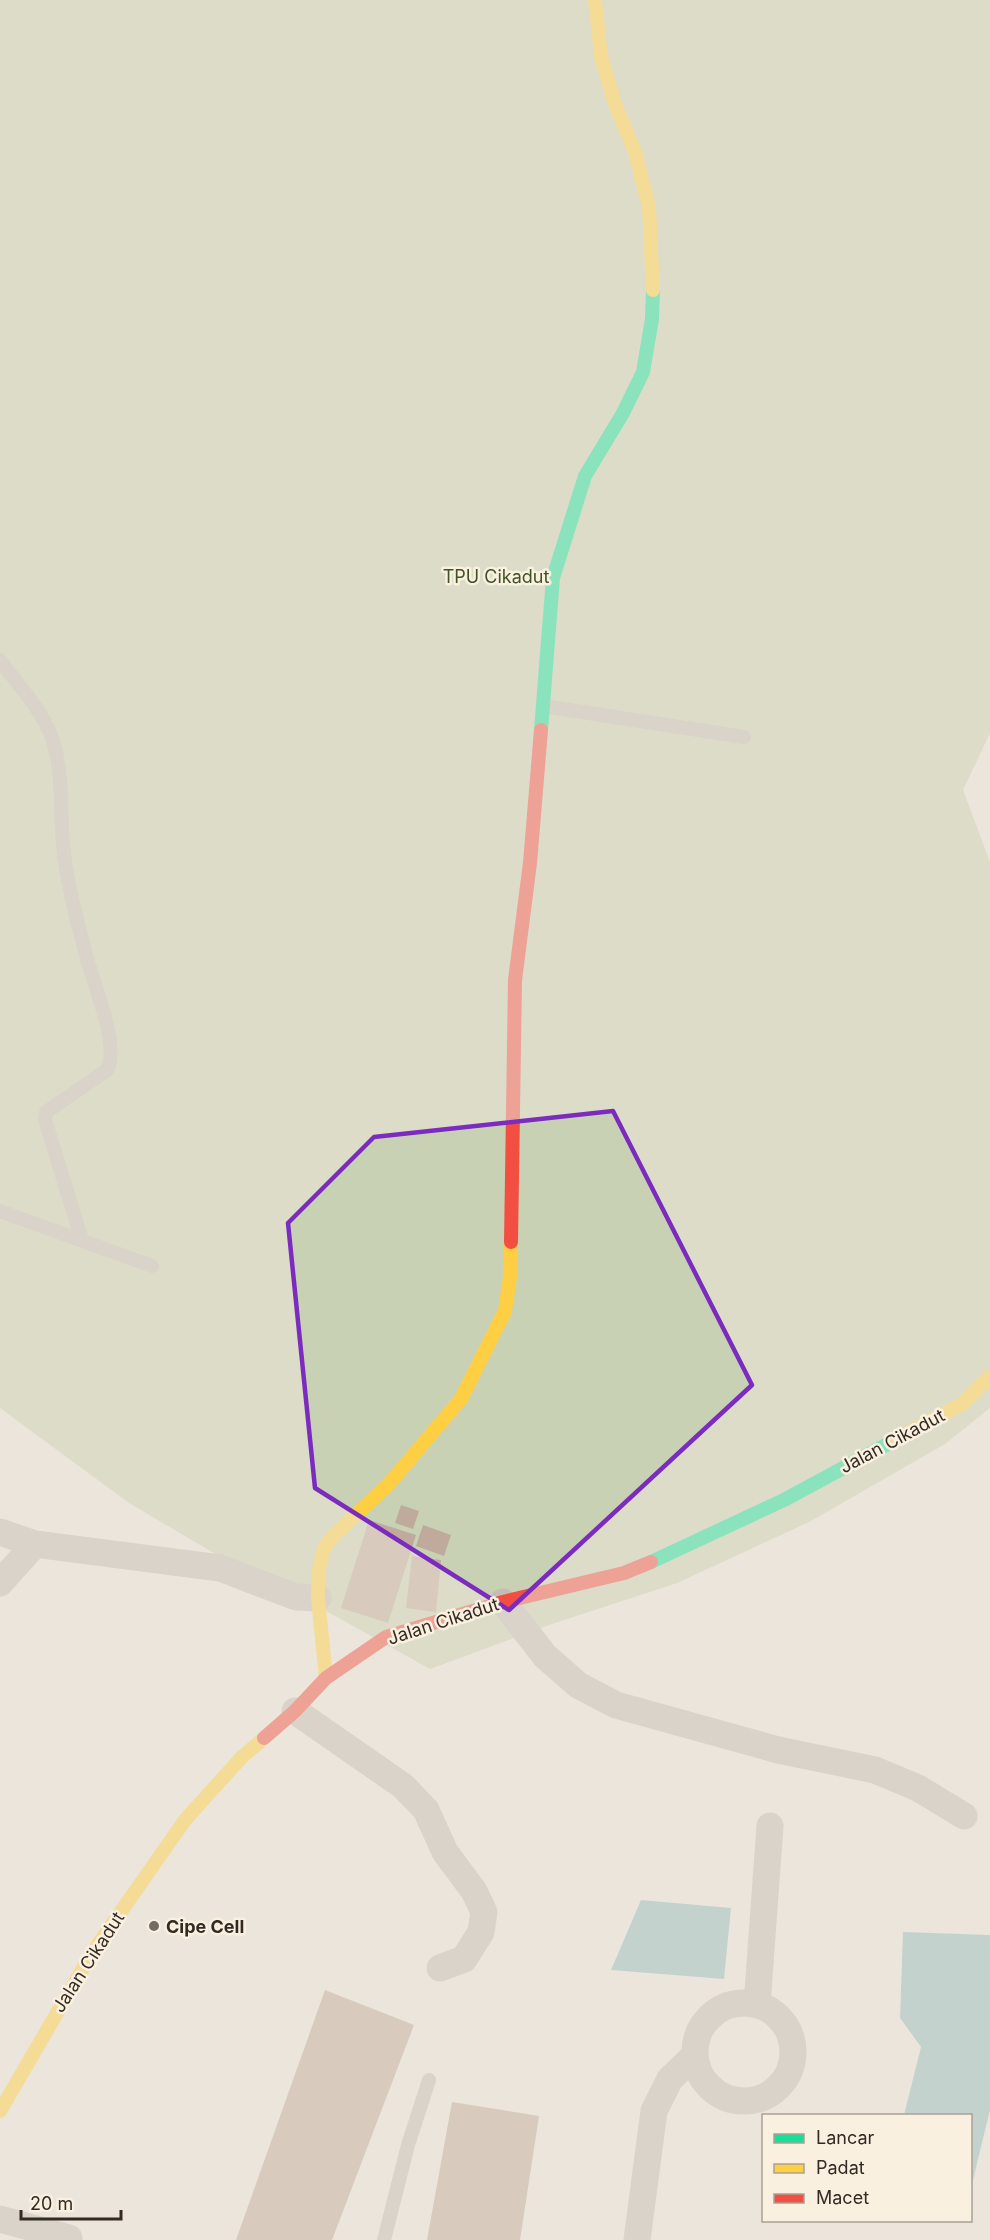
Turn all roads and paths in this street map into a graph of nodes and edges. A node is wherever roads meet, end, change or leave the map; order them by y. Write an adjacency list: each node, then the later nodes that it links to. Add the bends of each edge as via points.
1 (594, 1): 3 (street, via 601,56 635,152 649,207 652,318 643,372 585,476 554,579)
2 (0, 660): 6 (lane, via 39,710 54,745 61,789 63,846 108,1038 111,1063 107,1070 46,1112 45,1120)
3 (543, 706): 4 (lane); 12 (street, via 530,863 515,980 513,1194 505,1311 461,1399 388,1485 324,1548)
4 (744, 737)
5 (0, 1211): 6 (lane)
6 (82, 1240): 7 (lane)
7 (152, 1266)
8 (990, 1376): 13 (street, Jalan Cikadut, via 962,1404 784,1500 682,1549 624,1573)
9 (0, 1532): 10 (street)
10 (35, 1544): 11 (street); 12 (street, via 220,1569 296,1597)
11 (0, 1583)
12 (318, 1598): 14 (street)
13 (503, 1602): 14 (street, Jalan Cikadut, via 386,1637); 16 (street, via 544,1656 578,1685 616,1705 778,1750 875,1770 918,1788)
14 (326, 1678): 15 (street, Jalan Cikadut)
15 (295, 1711): 18 (street, via 403,1786 426,1810 445,1852 474,1891 483,1912 481,1932 464,1959); 22 (street, Jalan Cikadut, via 242,1757 185,1820 92,1953)
16 (964, 1816)
17 (770, 1826): 19 (street)
18 (440, 1968)
19 (757, 2005): 20 (street, via 726,2006 713,2014 703,2026); 20 (street, via 773,2012 786,2025 793,2041 794,2060 788,2077 776,2091 742,2102 724,2097 699,2072)
20 (695, 2055): 26 (street, via 670,2079 654,2111)
21 (429, 2080): 25 (lane)
22 (0, 2111)
23 (0, 2219): 24 (street)
24 (69, 2238)
25 (384, 2240)
26 (638, 2240)

